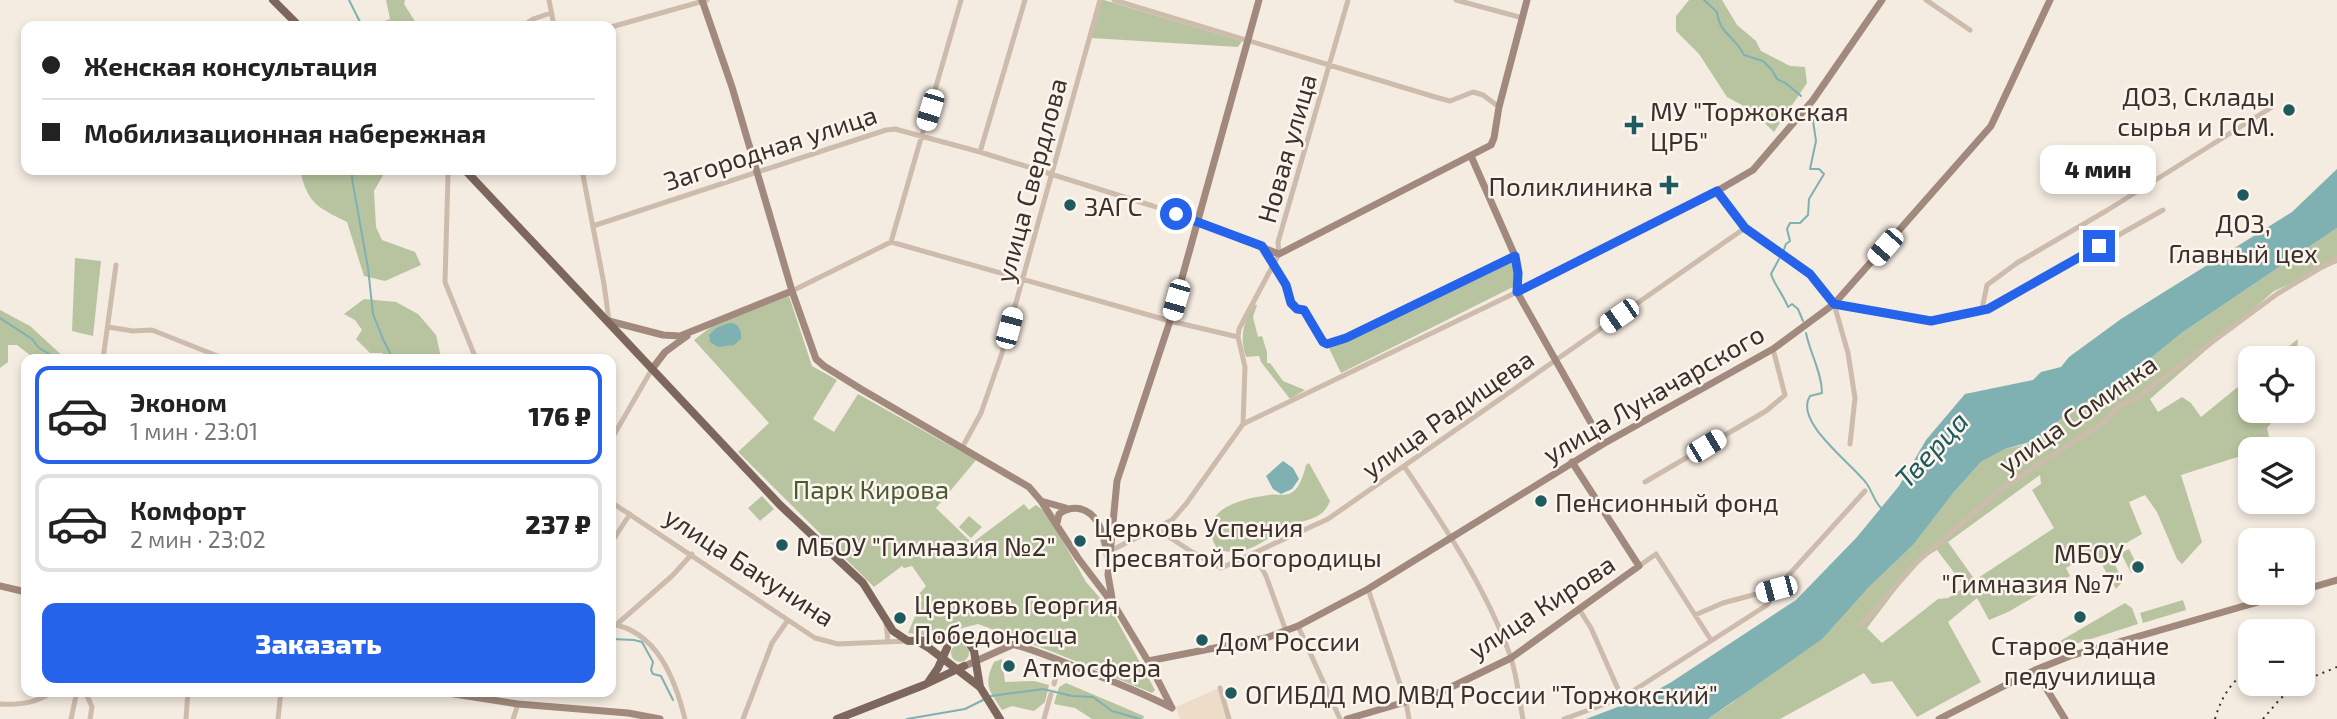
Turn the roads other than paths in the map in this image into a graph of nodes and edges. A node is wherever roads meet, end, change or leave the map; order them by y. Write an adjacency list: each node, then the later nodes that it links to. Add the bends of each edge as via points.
1 (273, 0): 17 (main road)
2 (549, 0): 15 (street)
3 (704, 0): 20 (street); 29 (street)
4 (961, 0): 26 (street)
5 (1025, 0): 27 (street)
6 (1100, 0): 30 (street, улица Свердлова)
7 (1114, 0): 22 (street)
8 (1259, 0): 22 (street)
9 (1348, 0): 23 (street, Новая улица)
10 (1456, 0): 16 (street)
11 (1527, 0): 16 (street)
12 (1882, 0): 34 (street, via 1813,100 1763,161)
13 (1926, 0): 21 (street)
14 (2050, 0): 49 (street, улица Луначарского, via 1991,126)
15 (551, 13): 18 (street); 19 (street)
16 (1523, 18): 24 (street)
17 (294, 21)
18 (530, 21)
19 (553, 21)
20 (616, 26)
21 (1970, 30)
22 (1247, 40): 23 (street); 36 (street)
23 (1330, 65): 24 (street, via 1450,101 1472,92); 41 (street, Новая улица, via 1278,242)
24 (1499, 107): 28 (street, via 1491,145)
25 (2273, 107): 50 (street, via 2017,263 1987,285)
26 (922, 135): 27 (street, Загородная улица); 29 (street, Загородная улица, via 886,130); 39 (street)
27 (979, 152): 30 (street, Загородная улица)
28 (1471, 156): 41 (street); 42 (street)
29 (758, 172): 37 (street, Загородная улица); 47 (street)
30 (1052, 174): 36 (street, Загородная улица); 46 (street, улица Свердлова)
31 (448, 175): 63 (street, via 445,282)
32 (469, 175): 51 (main road)
33 (583, 175): 37 (street)
34 (1717, 191): 38 (street); 48 (street)
35 (2163, 209): 50 (street)
36 (1198, 222): 40 (street, Загородная улица); 52 (street)
37 (593, 226): 51 (street)
38 (1745, 228): 49 (street, via 1810,274); 64 (street, улица Радищева)
39 (891, 242): 46 (street); 47 (street)
40 (1262, 246): 41 (street, Загородная улица); 44 (street)
41 (1279, 254): 44 (street, Новая улица)
42 (1515, 256): 44 (street, via 1331,343 1323,342 1304,310 1291,303); 48 (street)
43 (2337, 259): 102 (street, улица Соминка, via 2277,294 2120,405 2102,424 2005,486 1917,561)
44 (1272, 264): 58 (street, Новая улица)
45 (116, 265): 53 (street)
46 (1023, 278): 52 (street); 70 (street, улица Свердлова, via 981,413)
47 (792, 291): 56 (street); 70 (street, via 820,364)
48 (1517, 292): 64 (street); 66 (street)
49 (1834, 304): 50 (street, via 1931,321); 59 (street, улица Луначарского); 69 (street, via 1856,398)
50 (1982, 309)
51 (609, 321): 54 (street); 57 (main road)
52 (1170, 321): 58 (street); 83 (street, via 1117,481)
53 (108, 327): 61 (street); 62 (street, via 152,330)
54 (628, 328): 55 (street); 57 (street)
55 (663, 335): 56 (street); 60 (street)
56 (688, 335): 60 (street)
57 (623, 337): 65 (main road)
58 (1238, 337): 66 (street, via 1245,367)
59 (1773, 349): 68 (street, улица Луначарского); 73 (street, via 1785,396)
60 (666, 352): 65 (street)
61 (105, 354)
62 (212, 354)
63 (474, 354)
64 (1555, 360): 68 (street); 72 (street, улица Радищева)
65 (652, 369): 67 (street); 100 (main road, via 780,505 863,583)
66 (1242, 424): 80 (street, via 1186,504)
67 (616, 431)
68 (1603, 444): 71 (street, улица Луначарского)
69 (1850, 444)
70 (962, 446): 75 (street, via 1029,487)
71 (1573, 462): 82 (street, улица Луначарского); 87 (street)
72 (1404, 466): 82 (street); 85 (street, улица Радищева, via 1328,519)
73 (1645, 482)
74 (1866, 491): 93 (street)
75 (1041, 501): 77 (street); 79 (street)
76 (616, 505): 78 (street, улица Бакунина)
77 (1070, 508): 79 (street, via 1059,514); 83 (street, via 1094,517)
78 (630, 514): 81 (street); 84 (street, улица Бакунина)
79 (1059, 527): 88 (street)
80 (1157, 529): 83 (street); 85 (street, улица Радищева, via 1221,568)
81 (616, 535)
82 (1452, 537): 92 (street, улица Луначарского); 112 (street, via 1483,590)
83 (1109, 551): 86 (street)
84 (692, 554): 99 (street, улица Бакунина); 101 (street)
85 (1254, 554): 105 (street)
86 (1110, 566): 88 (street, via 1103,574); 96 (street, via 1109,590)
87 (1639, 566): 97 (street, улица Кирова); 98 (street, via 1656,554)
88 (1090, 574): 96 (street)
89 (2337, 580): 91 (street)
90 (0, 586): 94 (street)
91 (2315, 586)
92 (1368, 589): 104 (street, улица Луначарского); 130 (street)
93 (1776, 589): 98 (street); 107 (street, via 1767,605)
94 (21, 592)
95 (2246, 605): 116 (street)
96 (1116, 608): 114 (street)
97 (1579, 609): 112 (street, улица Кирова); 129 (street)
98 (1695, 615): 107 (street)
99 (788, 620): 109 (street, улица Бакунина, via 825,642); 141 (street, via 772,643)
100 (886, 622): 108 (main road); 109 (street)
101 (616, 623)
102 (1861, 625)
103 (616, 626): 140 (street, via 638,634 656,650)
104 (1298, 626): 105 (street, улица Луначарского); 146 (street)
105 (1286, 631): 114 (street, улица Луначарского)
106 (959, 639): 108 (main road); 110 (street); 115 (main road, via 970,644); 115 (main road, via 947,648)
107 (1711, 640): 129 (street)
108 (911, 641): 109 (street, улица Бакунина); 115 (main road)
109 (888, 642)
110 (1016, 644): 111 (street); 113 (street)
111 (988, 655): 115 (street); 118 (street)
112 (1511, 658): 130 (street, улица Кирова, via 1443,691); 149 (street)
113 (1060, 661): 114 (street, via 1172,708); 119 (street)
114 (1148, 661)
115 (961, 662): 117 (main road); 118 (main road); 118 (main road); 120 (main road, via 936,671)
116 (2035, 670): 151 (street); 152 (street)
117 (938, 679): 118 (main road, via 956,676); 120 (main road)
118 (978, 682): 143 (main road)
119 (1054, 684)
120 (924, 685): 142 (main road)
121 (1220, 688): 145 (street)
122 (1051, 694): 144 (street)
123 (46, 697): 131 (street, via 22,705)
124 (76, 697): 134 (street)
125 (87, 697): 135 (street)
126 (188, 697): 136 (street)
127 (280, 697): 137 (street)
128 (473, 697): 132 (street)
129 (1622, 698): 150 (street)
130 (1406, 702): 147 (street, улица Кирова); 148 (street)
131 (0, 704)
132 (518, 704): 133 (street); 138 (street)
133 (630, 716): 139 (street)
134 (71, 719)
135 (90, 719)
136 (186, 719)
137 (278, 719)
138 (513, 719)
139 (660, 719)
140 (685, 719)
141 (743, 719)
142 (837, 719)
143 (1000, 719)
144 (1044, 719)
145 (1229, 719)
146 (1340, 719)
147 (1346, 719)
148 (1409, 719)
149 (1523, 719)
150 (1564, 719)
151 (1938, 719)
152 (2066, 719)

